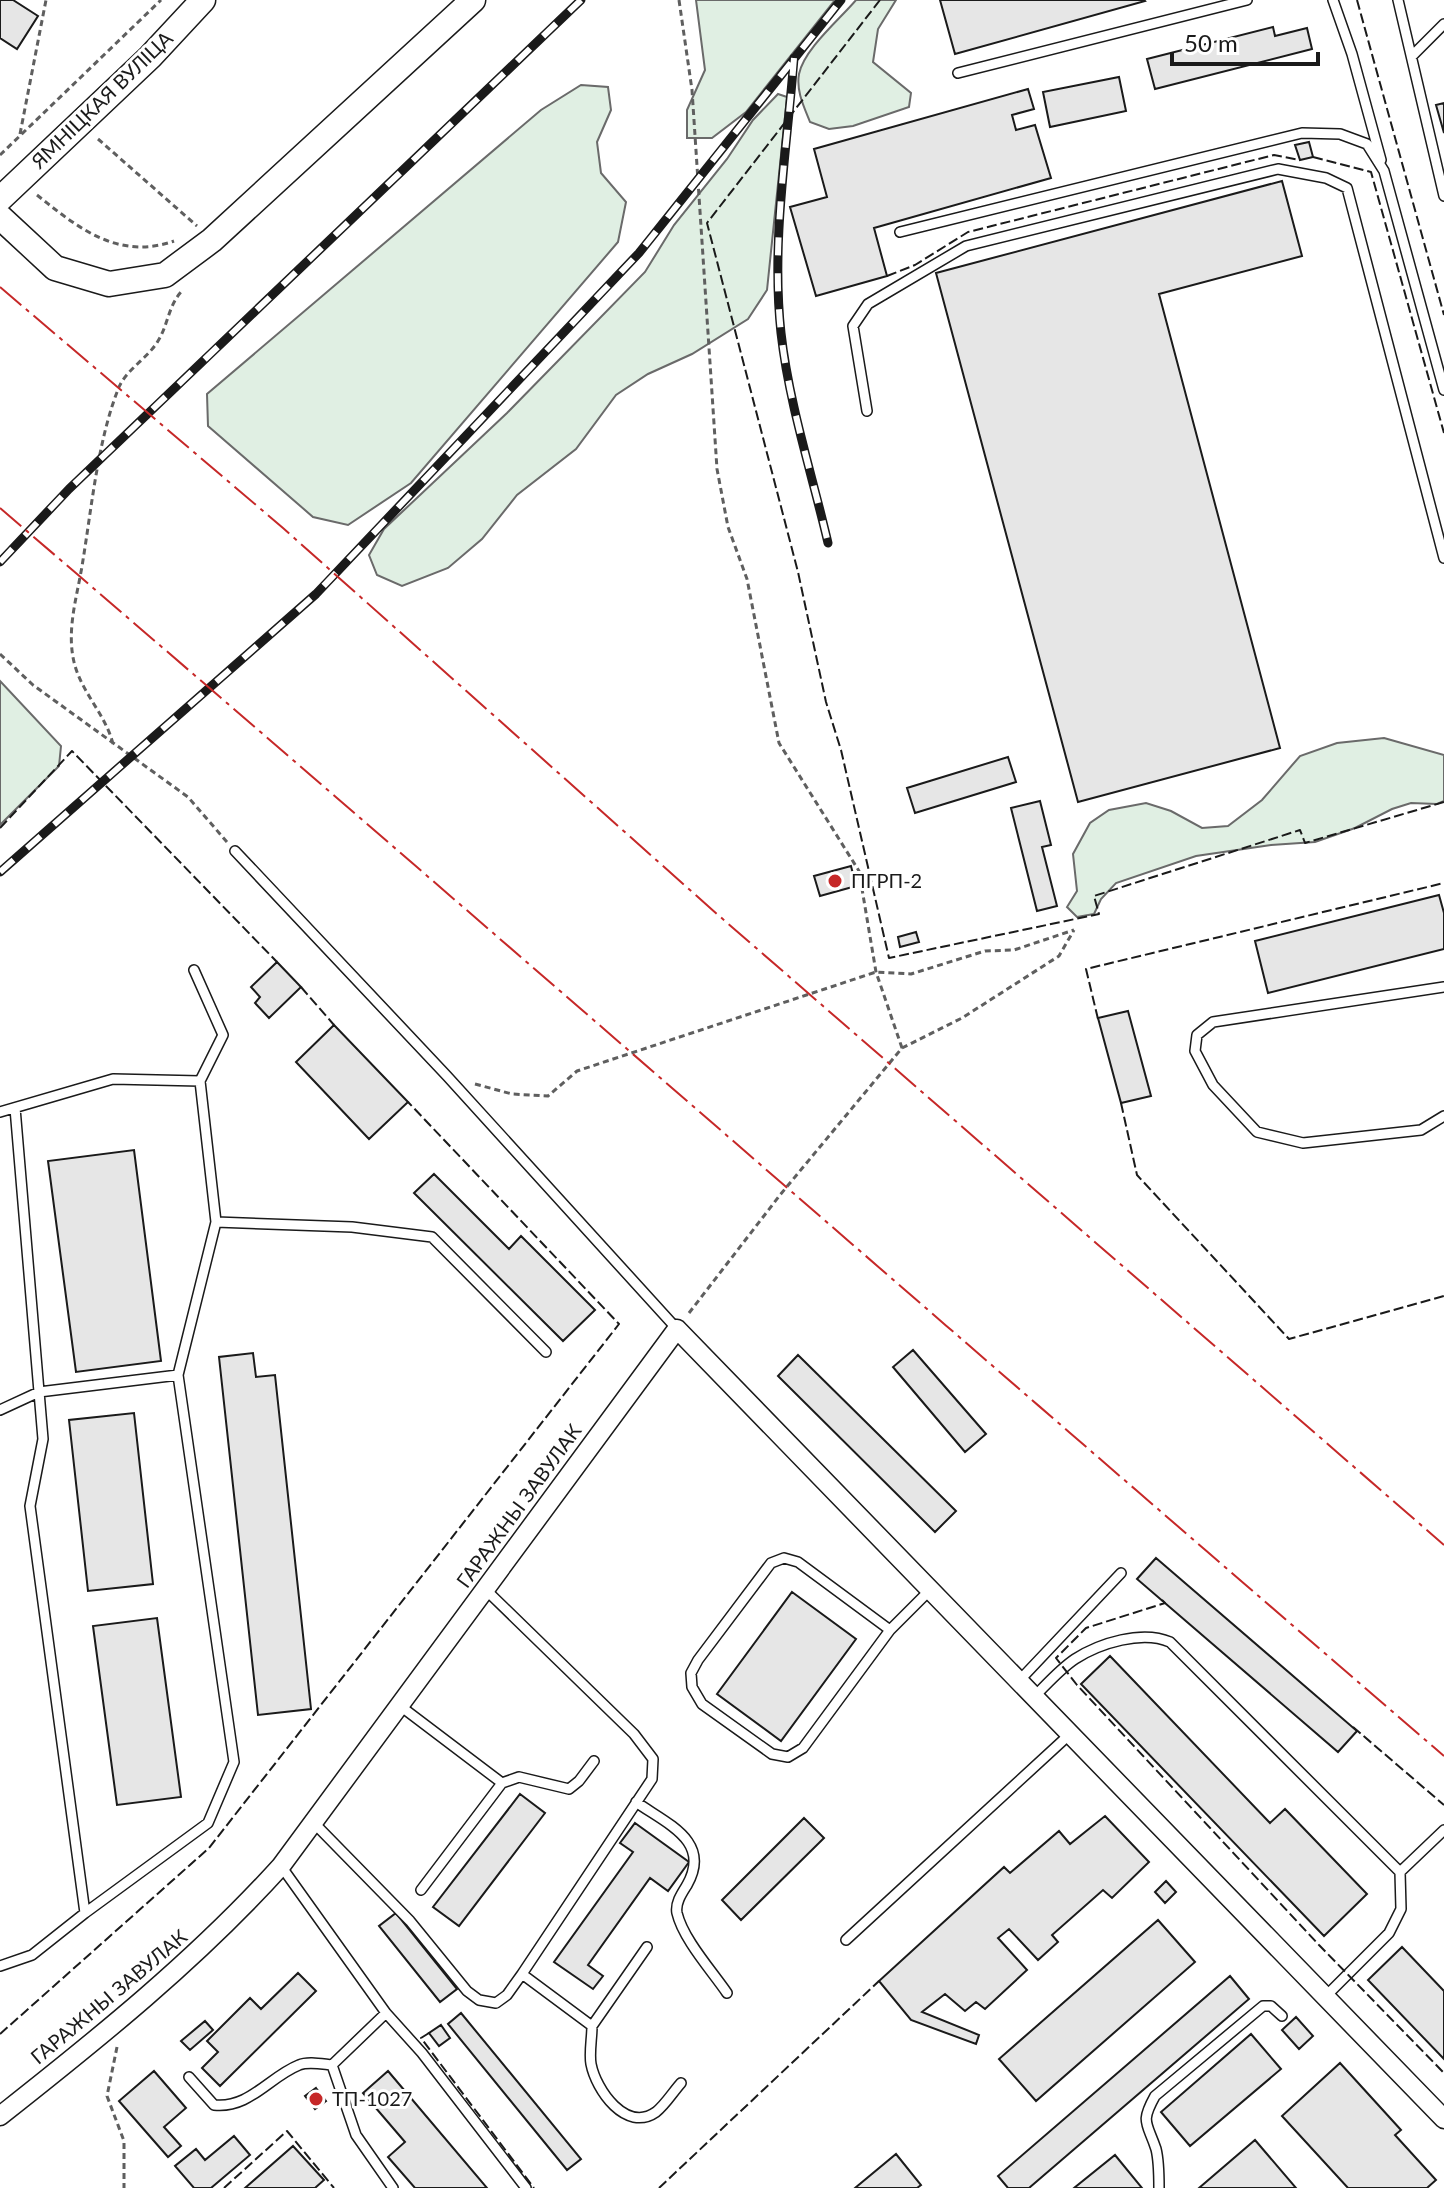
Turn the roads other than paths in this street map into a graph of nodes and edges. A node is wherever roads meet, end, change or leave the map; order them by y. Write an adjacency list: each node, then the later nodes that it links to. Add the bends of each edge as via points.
1 (203, 0): 12 (main road, ЯМНІЦКАЯ ВУЛІЦА)
2 (473, 0): 13 (main road, via 203,247 165,275 109,284 55,268)
3 (1247, 0): 6 (lane)
4 (1333, 0): 10 (lane)
5 (1398, 0): 8 (lane)
6 (1210, 4): 9 (lane)
7 (1444, 24): 8 (lane)
8 (1412, 56): 11 (lane)
9 (958, 73)
10 (1384, 171): 14 (lane, via 1367,144 1340,134 1302,133); 15 (lane)
11 (1444, 196)
12 (0, 199)
13 (0, 217)
14 (900, 232)
15 (1444, 390)
16 (867, 411): 17 (lane, via 853,326 868,304 966,246 1278,169 1326,178 1347,188)
17 (1444, 558)
18 (235, 851): 26 (lane)
19 (194, 970): 21 (lane, via 223,1035)
20 (1444, 987): 24 (lane, via 1213,1022 1197,1035 1195,1051 1213,1085 1257,1132 1303,1143 1421,1130)
21 (200, 1081): 22 (lane, via 113,1079); 25 (lane)
22 (15, 1108): 23 (lane); 29 (lane)
23 (0, 1112)
24 (1444, 1116)
25 (216, 1222): 27 (lane, via 352,1227 432,1237); 28 (lane)
26 (677, 1329): 32 (street, ГАРАЖНЫ ЗАВУЛАК); 33 (street)
27 (546, 1352)
28 (178, 1375): 29 (lane); 47 (lane, via 234,1762 208,1823)
29 (39, 1392): 30 (lane); 47 (lane, via 43,1439 30,1506)
30 (0, 1410)
31 (1121, 1573): 35 (lane)
32 (485, 1589): 37 (street, ГАРАЖНЫ ЗАВУЛАК); 41 (lane, via 634,1734 653,1759 652,1779)
33 (930, 1590): 34 (lane); 35 (street)
34 (890, 1630): 34 (lane, via 803,1748 788,1757 772,1754 702,1704 692,1687 691,1673 698,1660 771,1563 784,1558 798,1562)
35 (1019, 1681): 36 (street)
36 (1034, 1697): 38 (street); 45 (lane, via 1077,1657 1105,1645 1159,1637 1170,1642)
37 (399, 1705): 40 (lane); 42 (street, ГАРАЖНЫ ЗАВУЛАК)
38 (1070, 1734): 48 (lane); 53 (street)
39 (594, 1761): 40 (lane, via 569,1789 519,1777)
40 (502, 1783): 46 (lane)
41 (636, 1802): 51 (lane); 52 (lane, via 685,1836 695,1850 695,1871 676,1910 684,1931)
42 (313, 1822): 44 (street, ГАРАЖНЫ ЗАВУЛАК); 51 (lane, via 479,2000 496,2003)
43 (1444, 1830): 45 (lane)
44 (281, 1866): 54 (lane); 60 (street, ГАРАЖНЫ ЗАВУЛАК, via 234,1918 122,2020)
45 (1400, 1872): 53 (lane, via 1401,1909 1389,1933)
46 (421, 1890)
47 (85, 1913): 50 (lane, via 32,1955)
48 (846, 1940)
49 (647, 1947): 56 (lane)
50 (0, 1966)
51 (522, 1974): 56 (lane)
52 (727, 1993)
53 (1325, 1997): 61 (street)
54 (386, 2013): 57 (lane); 63 (lane)
55 (1282, 2016): 64 (lane, via 1263,2006 1155,2096 1144,2116 1156,2151)
56 (592, 2026): 59 (lane, via 590,2063 600,2089 619,2111 639,2118 656,2112)
57 (332, 2065): 58 (lane, via 301,2063 229,2107 214,2105); 62 (lane, via 356,2135)
58 (189, 2077)
59 (681, 2083)
60 (0, 2116)
61 (1444, 2119)
62 (393, 2188)
63 (526, 2188)
64 (1159, 2188)

